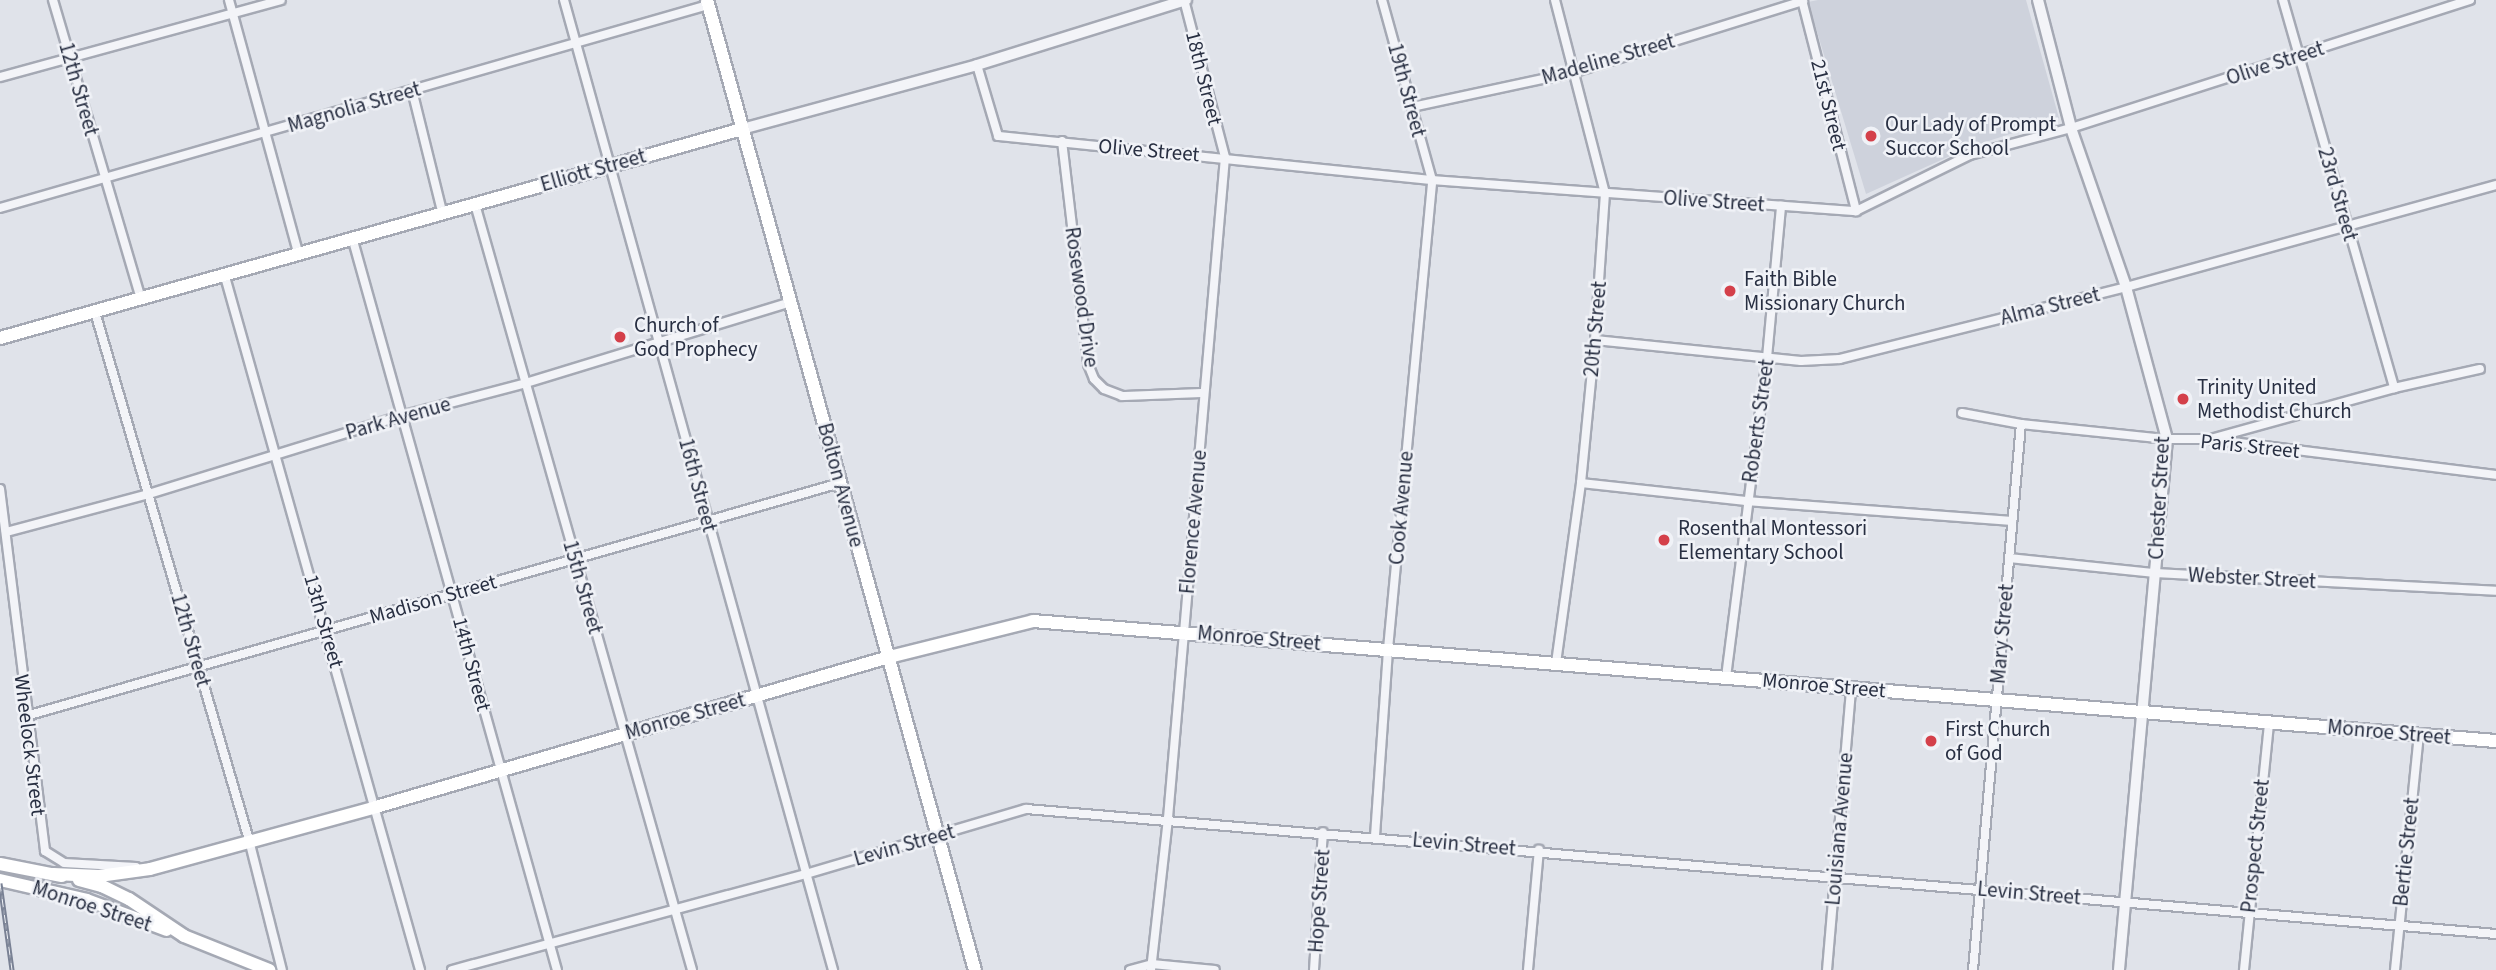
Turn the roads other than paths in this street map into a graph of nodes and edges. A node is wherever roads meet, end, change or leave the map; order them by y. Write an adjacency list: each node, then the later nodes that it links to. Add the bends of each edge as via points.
1 (53, 0): 16 (street, 12th Street)
2 (229, 0): 13 (street)
3 (281, 0): 13 (street)
4 (564, 0): 14 (street, 16th Street)
5 (1185, 0): 17 (street, Elliott Street); 26 (street, 18th Street)
6 (1382, 0): 21 (street, 19th Street)
7 (1555, 0): 18 (street, 20th Street)
8 (2038, 0): 22 (street, Chester Street)
9 (2283, 0): 15 (street, 23rd Street)
10 (2470, 0): 15 (street, Olive Street)
11 (1802, 1): 18 (street, Madeline Street); 36 (street, 21st Street)
12 (707, 3): 14 (street, Magnolia Street); 23 (main road, Bolton Avenue)
13 (233, 13): 16 (street); 24 (street)
14 (576, 43): 20 (street, Magnolia Street); 27 (street, 16th Street)
15 (2299, 55): 22 (street, Olive Street); 37 (street, 23rd Street)
16 (70, 57): 19 (street); 28 (street, 12th Street)
17 (977, 65): 23 (street, Elliott Street); 25 (street, Olive Street, via 998,136)
18 (1574, 72): 21 (street, Madeline Street); 31 (street, 20th Street)
19 (0, 76)
20 (412, 90): 24 (street, Magnolia Street); 35 (street)
21 (1412, 107): 29 (street, 19th Street)
22 (2071, 128): 36 (street, Olive Street, via 1970,155); 41 (street, Chester Street)
23 (742, 129): 27 (main road, Elliott Street); 43 (main road, Bolton Avenue)
24 (267, 132): 28 (street, Magnolia Street); 39 (street)
25 (1062, 141): 26 (street, Olive Street); 52 (street, Rosewood Drive, via 1088,364 1094,379 1122,396)
26 (1224, 157): 29 (street, Olive Street); 52 (street, Florence Avenue)
27 (609, 166): 32 (main road, Elliott Street); 47 (street, 16th Street)
28 (105, 178): 34 (street, Magnolia Street); 42 (street, 12th Street)
29 (1432, 180): 31 (street, Olive Street); 75 (street, Cook Avenue)
30 (2496, 185): 37 (street, Alma Street)
31 (1605, 193): 33 (street, Olive Street); 46 (street, 20th Street)
32 (475, 204): 35 (main road, Elliott Street); 50 (street, 15th Street)
33 (1782, 206): 36 (street, Olive Street); 48 (street, Roberts Street)
34 (0, 208)
35 (442, 211): 38 (main road, Elliott Street)
36 (1856, 211)
37 (2347, 228): 41 (street, Alma Street); 51 (street, 23rd Street)
38 (352, 237): 39 (main road, Elliott Street); 54 (street, 14th Street)
39 (299, 253): 40 (main road, Elliott Street)
40 (224, 272): 42 (main road, Elliott Street); 58 (street, 13th Street)
41 (2126, 288): 48 (street, Alma Street, via 1840,359); 56 (street, Chester Street)
42 (141, 299): 44 (main road, Elliott Street)
43 (791, 302): 47 (street, Park Avenue); 60 (main road, Bolton Avenue)
44 (95, 312): 45 (main road, Elliott Street); 63 (street, 12th Street)
45 (0, 338)
46 (1595, 340): 48 (street, Alma Street); 61 (street, 20th Street)
47 (658, 342): 50 (street, Park Avenue); 65 (street, 16th Street)
48 (1767, 358): 64 (street, Roberts Street)
49 (2480, 369): 51 (street)
50 (526, 383): 54 (street, Park Avenue); 68 (street, 15th Street)
51 (2394, 388): 57 (street)
52 (1204, 393): 74 (street, Florence Avenue)
53 (1962, 413): 55 (street, Paris Street)
54 (404, 415): 58 (street, Park Avenue); 72 (street, 14th Street)
55 (2021, 424): 56 (street, Paris Street); 66 (street, Mary Street)
56 (2167, 439): 57 (street, Paris Street); 70 (street, Chester Street)
57 (2208, 439): 59 (street, Paris Street)
58 (277, 454): 63 (street, Park Avenue); 73 (street, 13th Street)
59 (2496, 475)
60 (839, 483): 65 (street, Madison Street); 76 (main road, Bolton Avenue)
61 (1581, 484): 64 (street); 77 (street, 20th Street)
62 (0, 489): 67 (street, Wheelock Street)
63 (149, 494): 67 (street, Park Avenue); 78 (street, 12th Street)
64 (1746, 500): 66 (street); 79 (street, Roberts Street)
65 (708, 519): 68 (street, Madison Street); 81 (street, 16th Street)
66 (2012, 521): 69 (street, Mary Street)
67 (6, 532): 84 (street, Wheelock Street)
68 (575, 558): 72 (street, Madison Street); 86 (street, 15th Street)
69 (2009, 558): 70 (street, Webster Street); 82 (street, Mary Street)
70 (2155, 573): 71 (street, Webster Street); 83 (street, Chester Street)
71 (2496, 591)
72 (453, 594): 73 (street, Madison Street); 89 (street, 14th Street)
73 (326, 629): 78 (street, Madison Street); 90 (street, 13th Street)
74 (1184, 632): 75 (main road, Monroe Street); 76 (main road, Monroe Street, via 1033,621); 91 (street, Florence Avenue)
75 (1388, 649): 77 (main road, Monroe Street); 94 (street, Cook Avenue)
76 (889, 657): 81 (main road, Monroe Street); 93 (main road, Bolton Avenue)
77 (1556, 663): 79 (main road, Monroe Street)
78 (198, 665): 84 (street, Madison Street); 95 (street, 12th Street)
79 (1726, 677): 80 (main road, Monroe Street)
80 (1851, 688): 82 (main road, Monroe Street); 101 (street, Louisiana Avenue)
81 (757, 696): 86 (main road, Monroe Street); 100 (street, 16th Street)
82 (1997, 700): 83 (main road, Monroe Street); 103 (street, Mary Street)
83 (2142, 712): 85 (main road, Monroe Street); 104 (street, Chester Street)
84 (26, 716): 98 (street, Wheelock Street, via 45,851 64,863)
85 (2269, 722): 87 (main road, Monroe Street); 106 (street, Prospect Street)
86 (625, 733): 89 (main road, Monroe Street); 105 (street, 15th Street)
87 (2418, 735): 88 (main road, Monroe Street); 107 (street, Bertie Street)
88 (2496, 741)
89 (501, 769): 90 (main road, Monroe Street); 110 (street, 14th Street)
90 (376, 807): 95 (main road, Monroe Street); 114 (street, 13th Street)
91 (1168, 818): 92 (street, Levin Street); 93 (street, Levin Street, via 1026,808); 111 (street, Florence Avenue)
92 (1323, 832): 94 (street, Levin Street); 122 (street, Hope Street)
93 (937, 836): 100 (street, Levin Street); 119 (main road, Bolton Avenue)
94 (1375, 836): 96 (street, Levin Street)
95 (249, 840): 98 (main road, Monroe Street); 113 (street, 12th Street)
96 (1539, 850): 101 (street, Levin Street); 123 (street)
97 (0, 864): 99 (main road)
98 (150, 869): 99 (main road, Monroe Street, via 99,876)
99 (53, 874): 109 (main road, via 102,886)
100 (806, 874): 105 (street, Levin Street); 118 (street, 16th Street)
101 (1835, 876): 103 (street, Levin Street); 124 (street, Louisiana Avenue)
102 (0, 880): 109 (main road, Monroe Street, via 87,900)
103 (1980, 889): 104 (street, Levin Street); 125 (street, Mary Street)
104 (2125, 901): 106 (street, Levin Street); 126 (street, Chester Street)
105 (674, 907): 110 (street, Levin Street); 117 (street, 15th Street)
106 (2248, 912): 107 (street, Levin Street); 127 (street, Prospect Street)
107 (2398, 925): 108 (street, Levin Street); 128 (street, Bertie Street)
108 (2496, 934)
109 (184, 936): 112 (main road)
110 (549, 942): 115 (street, Levin Street); 116 (street, 14th Street)
111 (1152, 967): 120 (street); 121 (street)
112 (269, 970)
113 (282, 970)
114 (420, 970)
115 (452, 970)
116 (557, 970)
117 (692, 970)
118 (833, 970)
119 (975, 970)
120 (1130, 970)
121 (1215, 970)
122 (1314, 970)
123 (1528, 970)
124 (1827, 970)
125 (1973, 970)
126 (2119, 970)
127 (2244, 970)
128 (2395, 970)

